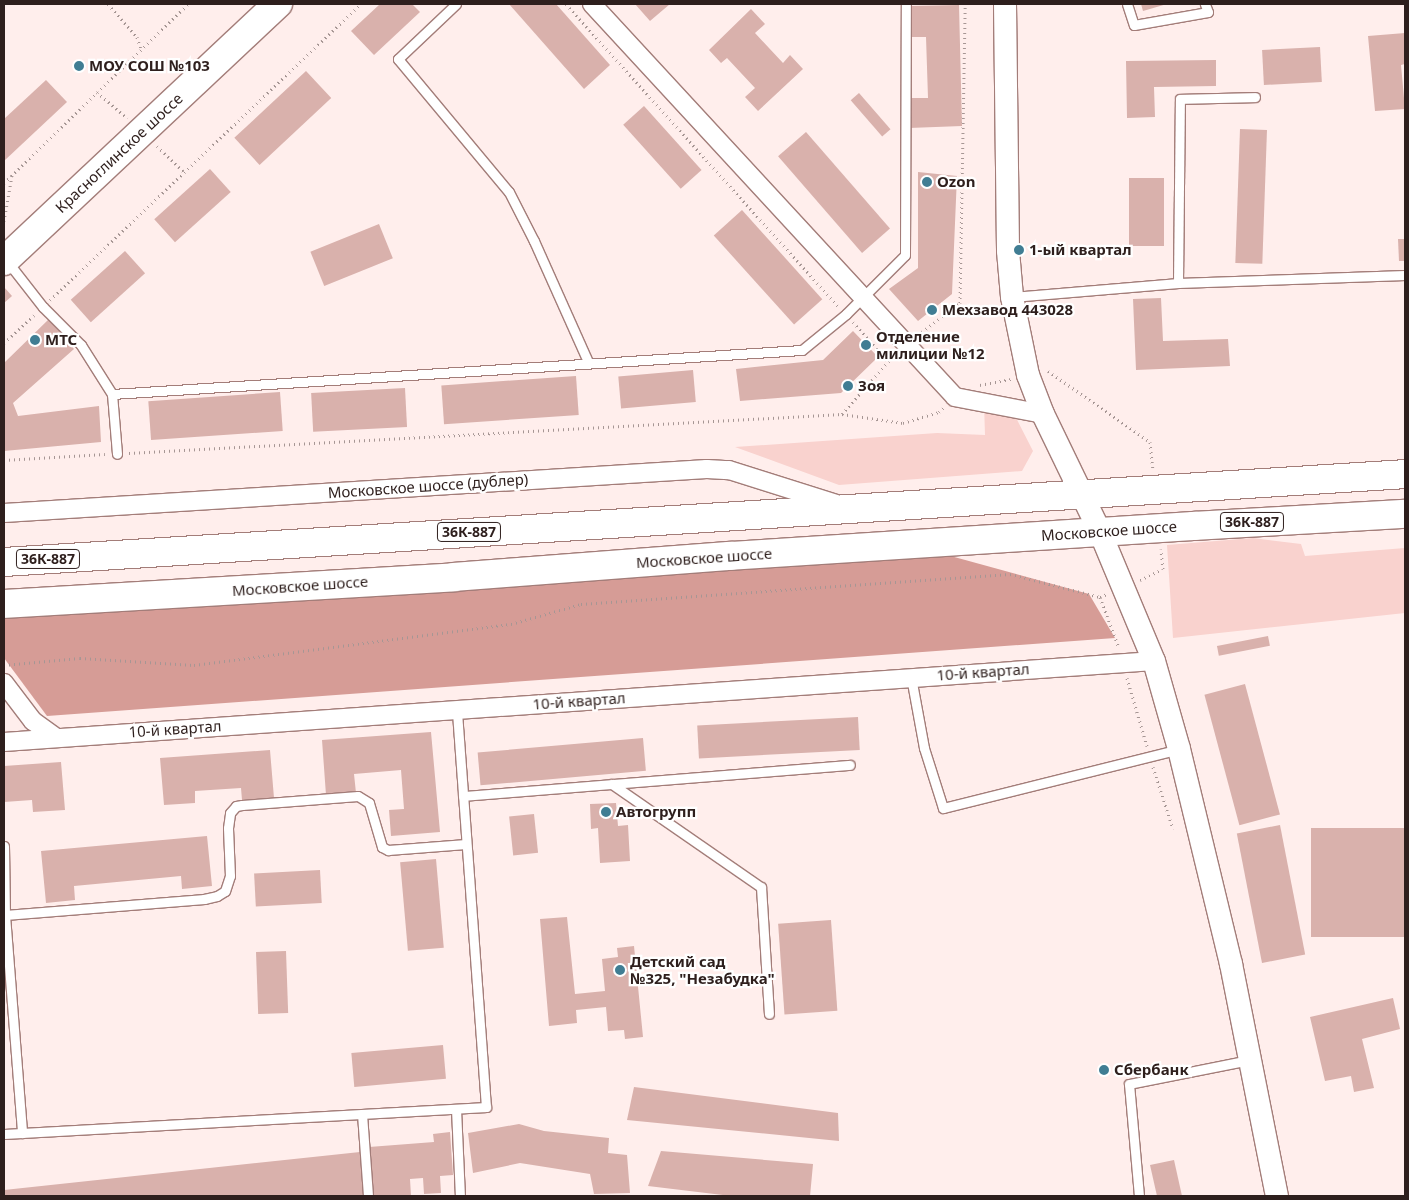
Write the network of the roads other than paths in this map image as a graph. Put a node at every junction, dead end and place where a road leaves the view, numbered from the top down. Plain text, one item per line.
1 (278, 4) edge
2 (456, 4) edge
3 (592, 4) edge
4 (906, 4) edge
5 (1005, 4) edge
6 (1127, 4) edge
7 (1205, 4) edge
8 (1256, 96) dead end
9 (5, 260) edge
10 (1405, 275) edge
11 (1178, 283) junction
12 (1012, 297) junction
13 (862, 298) junction
14 (588, 362) junction
15 (112, 394) junction
16 (1043, 414) junction
17 (117, 454) road end
18 (1405, 474) edge
19 (1083, 494) junction
20 (847, 508) junction
21 (4, 513) edge
22 (1405, 514) edge
23 (1100, 532) junction
24 (4, 562) edge
25 (4, 604) edge
26 (1154, 662) junction
27 (911, 677) junction
28 (4, 683) edge
29 (457, 710) junction
30 (55, 737) junction
31 (4, 742) edge
32 (1179, 749) junction
33 (850, 766) dead end
34 (612, 784) junction
35 (463, 796) junction
36 (466, 844) junction
37 (4, 846) edge
38 (5, 915) edge
39 (769, 1014) dead end
40 (1250, 1060) junction
41 (456, 1109) junction
42 (362, 1114) junction
43 (22, 1133) junction
44 (4, 1134) edge
45 (368, 1196) edge
46 (460, 1196) edge
47 (1139, 1196) edge
48 (1276, 1196) edge

1 - 9 main road, Красноглинское шоссе
2 - 14 lane
3 - 13 street
4 - 13 lane
5 - 12 street
6 - 7 lane
8 - 11 lane
9 - 15 lane
10 - 11 lane
11 - 12 lane
12 - 16 street
13 - 14 lane
13 - 16 street
14 - 15 lane
15 - 17 lane
16 - 19 street
18 - 19 main road, 36К-887
19 - 20 main road, 36К-887
19 - 23 street
20 - 21 street, Московское шоссе (дублер)
20 - 24 main road, 36К-887
22 - 23 main road, Московское шоссе / 36К-887
23 - 25 main road, Московское шоссе / 36К-887
23 - 26 street
26 - 27 street, 10-й квартал
26 - 32 street
27 - 29 street, 10-й квартал
27 - 32 lane
28 - 30 street
29 - 30 street, 10-й квартал
29 - 35 lane
30 - 31 street, 10-й квартал
32 - 40 street
33 - 34 lane
34 - 35 lane
34 - 39 lane
35 - 36 lane
36 - 38 lane
36 - 41 lane
37 - 38 lane
38 - 43 lane
40 - 47 lane
40 - 48 street
41 - 42 lane
41 - 46 lane
42 - 43 lane
42 - 45 lane
43 - 44 lane

